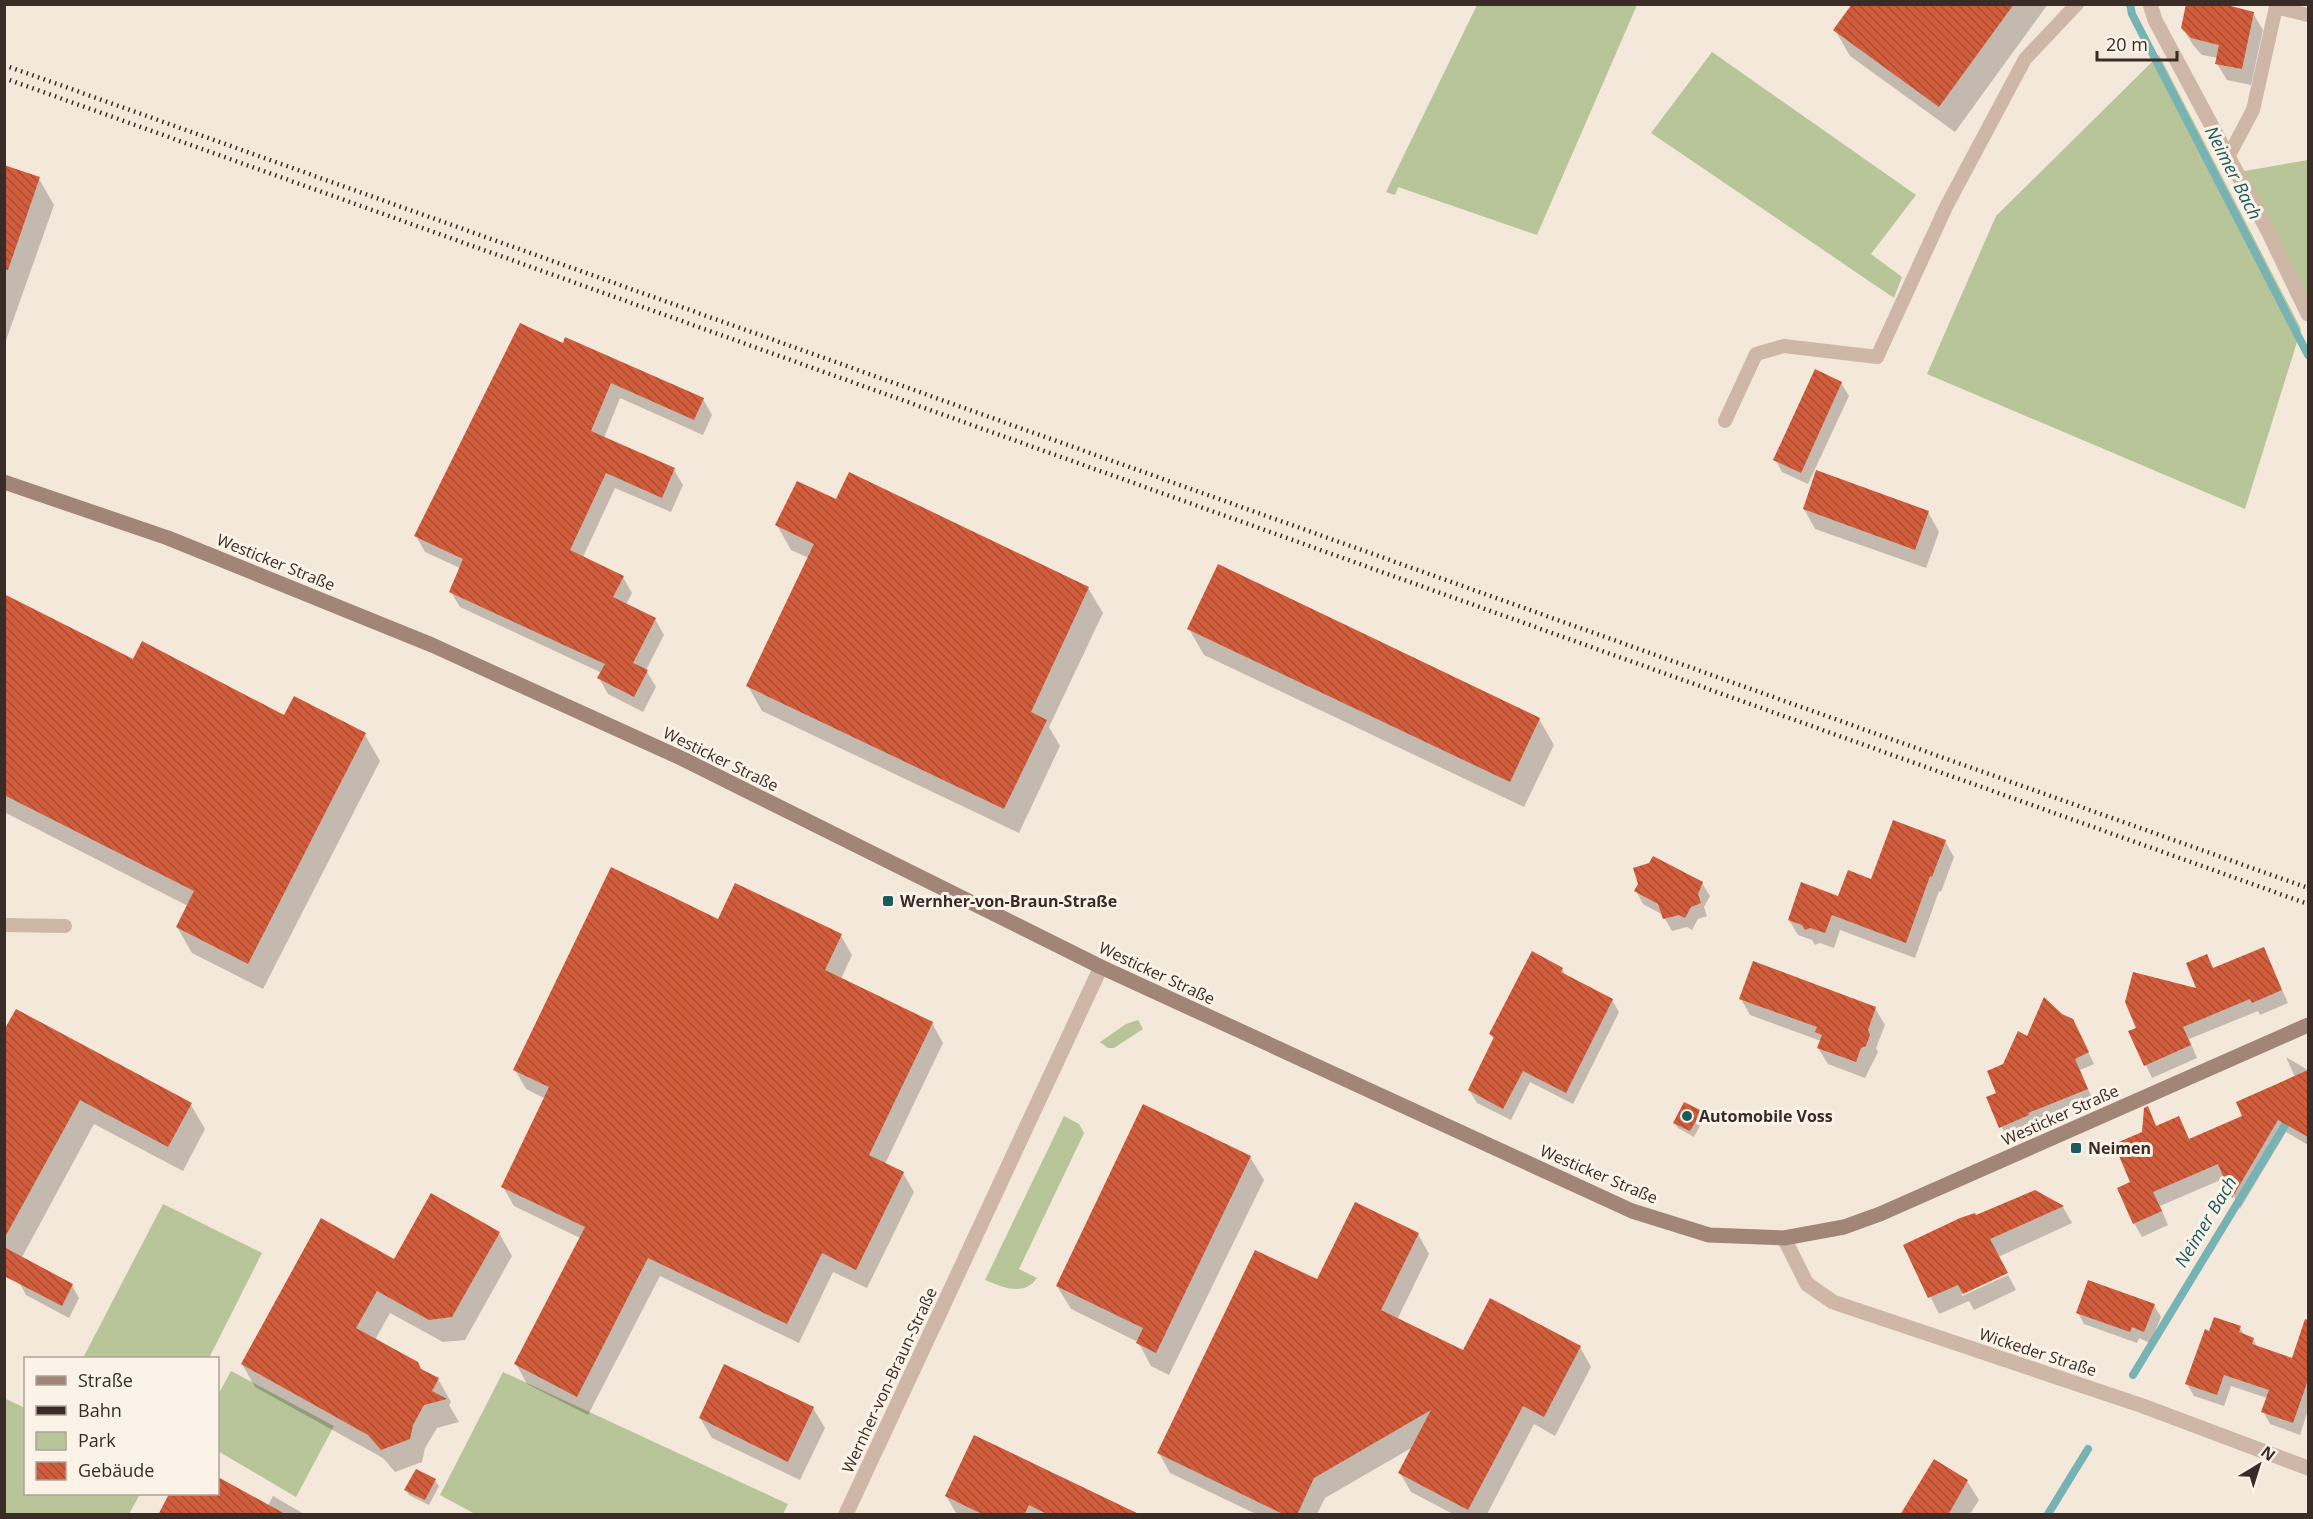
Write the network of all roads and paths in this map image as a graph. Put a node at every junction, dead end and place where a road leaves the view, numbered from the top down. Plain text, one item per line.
1 (2077, 4) edge
2 (2150, 4) edge
3 (2308, 15) edge
4 (2228, 157) junction
5 (2308, 314) edge
6 (1725, 421) dead end
7 (4, 482) edge
8 (4, 926) edge
9 (65, 926) dead end
10 (1101, 967) junction
11 (2308, 1025) edge
12 (1784, 1238) junction
13 (2308, 1468) edge
14 (846, 1515) edge

1 - 6 lane
2 - 4 street
3 - 4 lane
4 - 5 street
7 - 10 main road, Westicker Straße
8 - 9 lane
10 - 12 main road, Westicker Straße
10 - 14 street, Wernher-von-Braun-Straße
11 - 12 main road, Westicker Straße
12 - 13 street, Wickeder Straße

